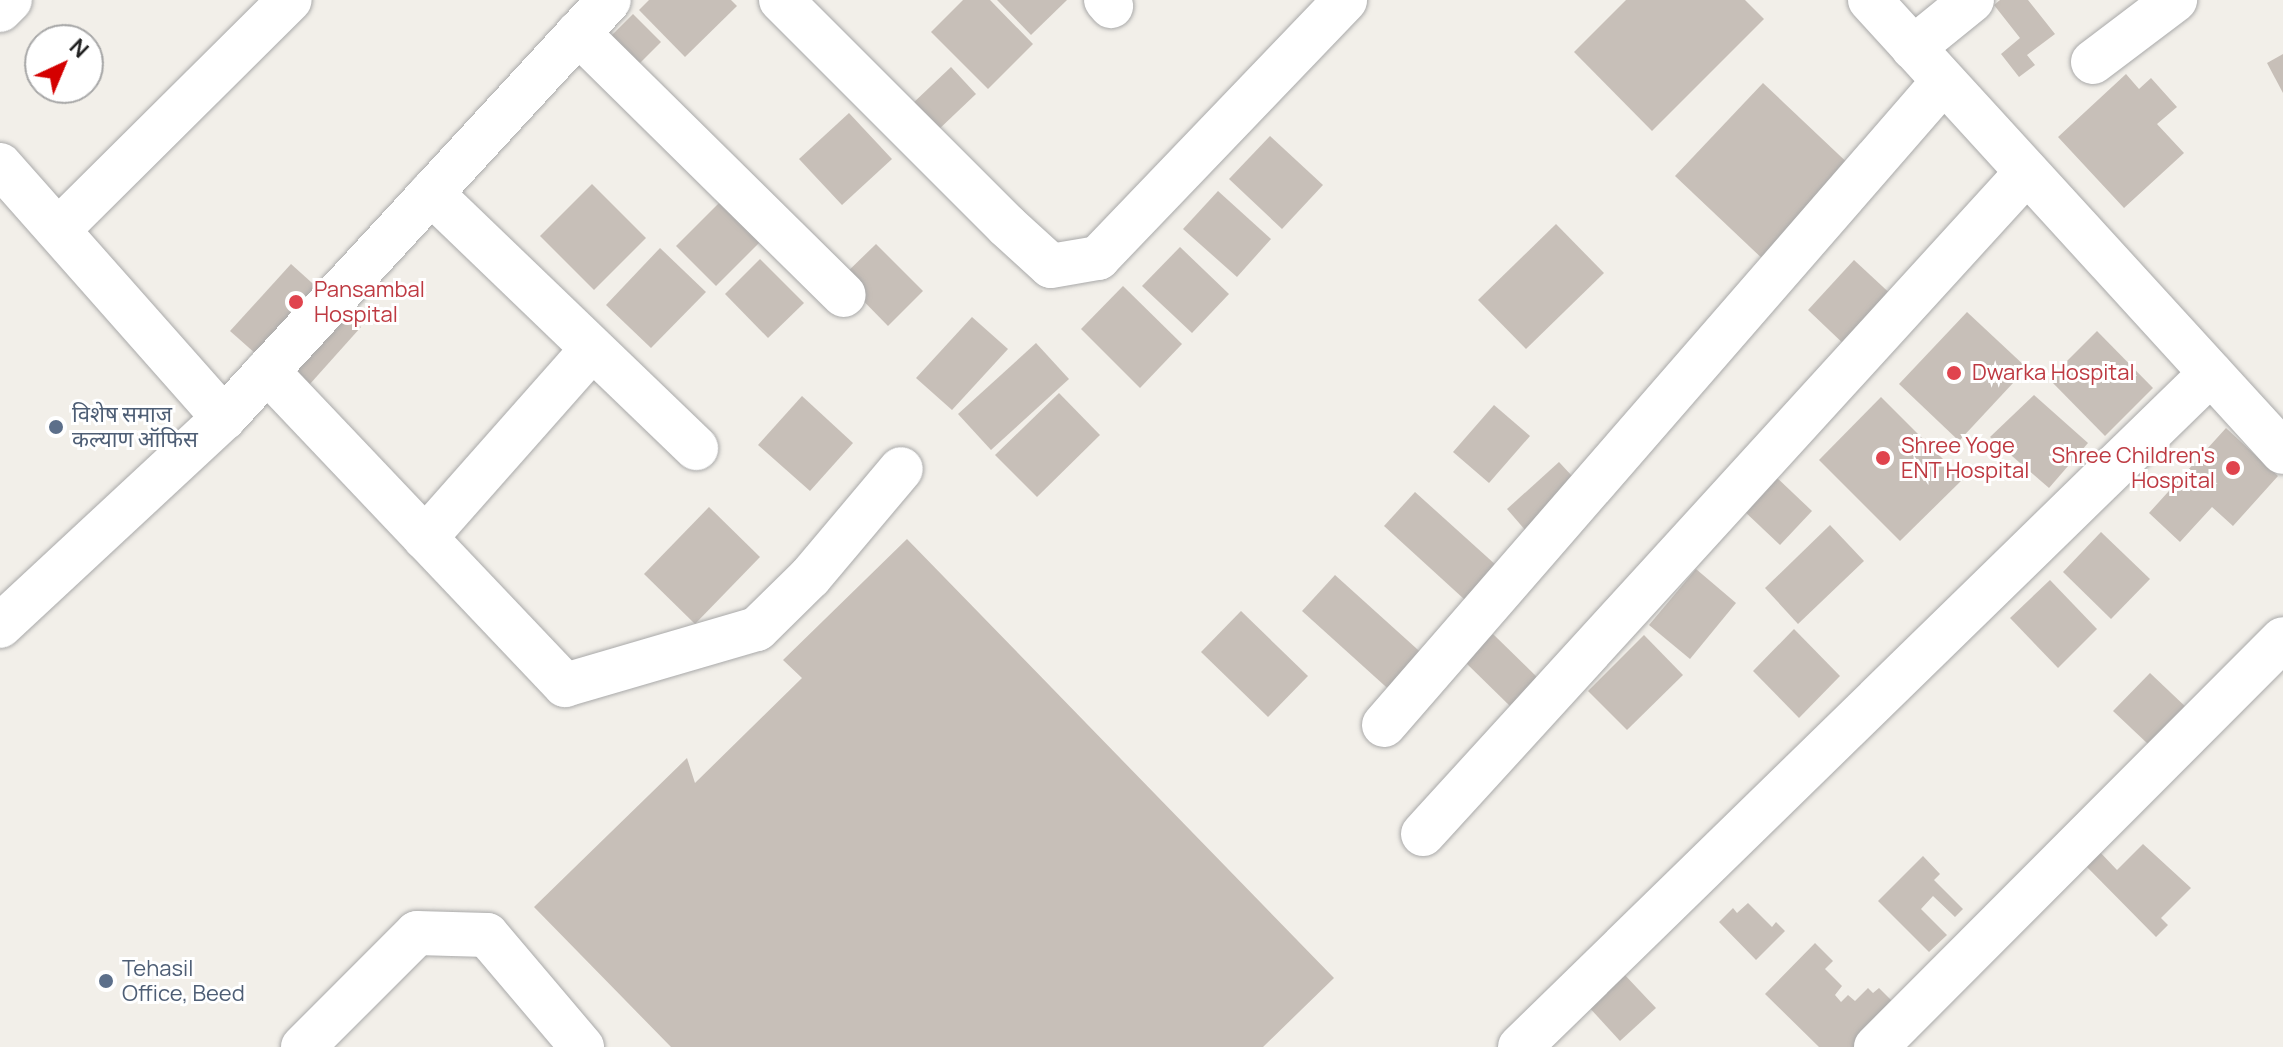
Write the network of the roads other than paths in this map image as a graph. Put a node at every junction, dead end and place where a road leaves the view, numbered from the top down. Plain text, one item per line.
1 (10, 0) edge
2 (290, 0) edge
3 (609, 0) edge
4 (781, 0) edge
5 (1345, 0) edge
6 (1870, 0) edge
7 (1972, 0) edge
8 (2175, 0) edge
9 (0, 10) edge
10 (578, 33) junction
11 (1913, 48) junction
12 (2093, 62) dead end
13 (1943, 82) junction
14 (0, 165) edge
15 (2027, 172) junction
16 (431, 193) junction
17 (59, 229) junction
18 (844, 295) dead end
19 (592, 349) junction
20 (267, 371) junction
21 (2211, 373) junction
22 (224, 418) junction
23 (696, 448) dead end
24 (2283, 452) edge
25 (901, 469) dead end
26 (425, 538) junction
27 (0, 626) edge
28 (2283, 639) edge
29 (1384, 725) dead end
30 (1423, 834) dead end
31 (303, 1047) edge
32 (582, 1047) edge
33 (1520, 1047) edge
34 (1876, 1047) edge

1 - 9 street
2 - 17 street
3 - 10 street
4 - 5 street
6 - 11 street
7 - 11 street
8 - 12 street
10 - 16 street
10 - 18 street
11 - 13 street
13 - 15 street
13 - 29 street
14 - 17 street
15 - 21 street
15 - 30 street
16 - 19 street
16 - 20 street
17 - 22 street
19 - 23 street
19 - 26 street
20 - 22 street
20 - 26 street
21 - 24 street
21 - 33 street
22 - 27 street
25 - 26 street
28 - 34 street
31 - 32 street

